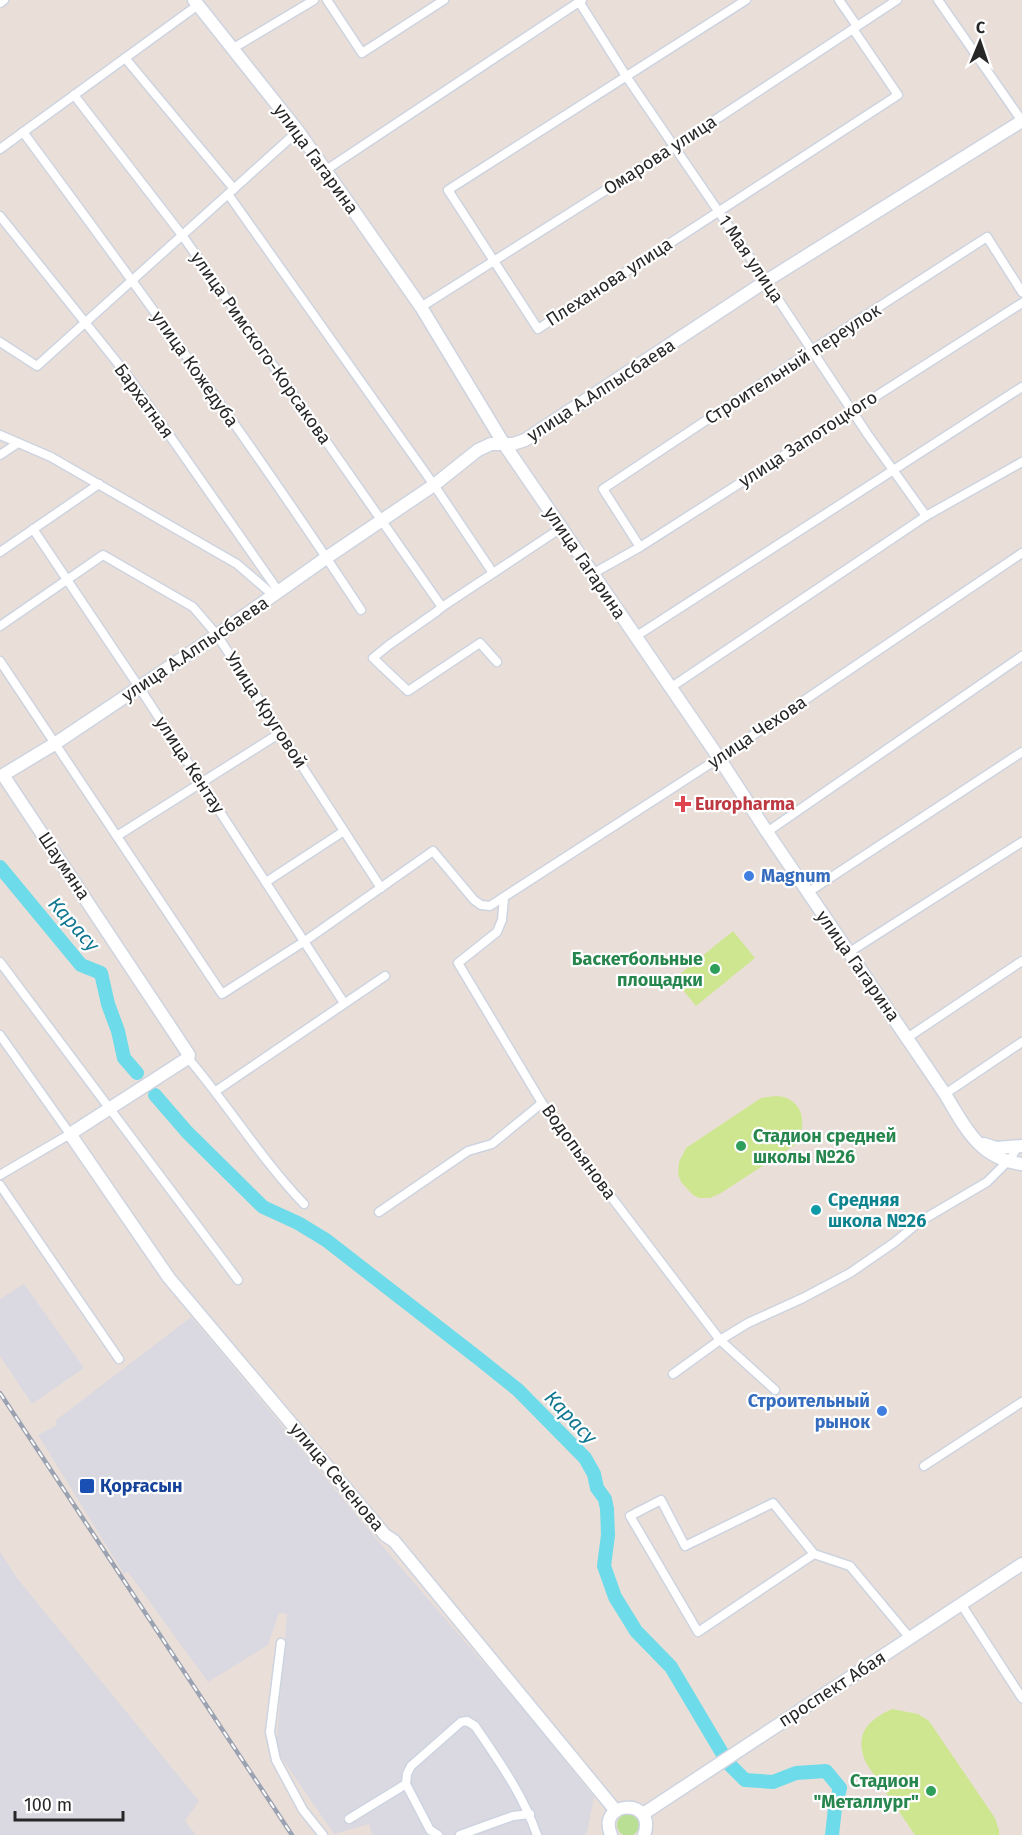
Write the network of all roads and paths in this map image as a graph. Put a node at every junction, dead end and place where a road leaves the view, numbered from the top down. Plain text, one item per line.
1 (4, 0) edge
2 (314, 0) edge
3 (327, 0) edge
4 (444, 0) edge
5 (746, 0) edge
6 (839, 0) edge
7 (897, 0) edge
8 (938, 0) edge
9 (580, 1) edge
10 (0, 3) edge
11 (196, 3) edge
12 (855, 28) junction
13 (232, 49) junction
14 (125, 58) junction
15 (626, 76) junction
16 (74, 95) junction
17 (1022, 121) edge
18 (298, 131) junction
19 (23, 132) junction
20 (674, 147) junction
21 (0, 149) edge
22 (326, 170) junction
23 (231, 191) junction
24 (718, 212) junction
25 (0, 216) edge
26 (182, 235) junction
27 (494, 260) junction
28 (133, 281) junction
29 (766, 281) junction
30 (1022, 292) edge
31 (1022, 303) edge
32 (421, 307) junction
33 (86, 322) junction
34 (0, 342) edge
35 (812, 350) junction
36 (1022, 387) edge
37 (852, 410) junction
38 (0, 435) edge
39 (18, 443) junction
40 (504, 444) junction
41 (0, 455) edge
42 (1022, 462) edge
43 (894, 470) junction
44 (99, 484) junction
45 (434, 485) junction
46 (926, 516) junction
47 (381, 520) junction
48 (561, 528) junction
49 (33, 530) junction
50 (640, 547) junction
51 (0, 552) edge
52 (1022, 553) edge
53 (326, 558) junction
54 (493, 573) junction
55 (592, 574) junction
56 (67, 579) junction
57 (276, 594) junction
58 (442, 607) junction
59 (361, 610) dead end
60 (0, 626) edge
61 (217, 635) junction
62 (635, 637) junction
63 (1022, 656) edge
64 (0, 661) edge
65 (497, 662) dead end
66 (139, 687) junction
67 (670, 688) junction
68 (280, 733) junction
69 (56, 743) junction
70 (1022, 752) edge
71 (719, 758) junction
72 (2, 772) edge
73 (200, 782) junction
74 (344, 831) junction
75 (767, 832) junction
76 (117, 836) junction
77 (1022, 842) edge
78 (266, 882) junction
79 (381, 888) junction
80 (807, 893) junction
81 (504, 898) junction
82 (305, 941) junction
83 (848, 953) junction
84 (1022, 961) edge
85 (0, 962) edge
86 (385, 976) dead end
87 (344, 1003) junction
88 (0, 1035) edge
89 (907, 1038) junction
90 (1022, 1042) edge
91 (188, 1055) junction
92 (216, 1091) junction
93 (945, 1094) junction
94 (542, 1103) junction
95 (109, 1110) junction
96 (968, 1133) junction
97 (70, 1134) junction
98 (1020, 1146) edge
99 (1006, 1162) junction
100 (1022, 1164) edge
101 (0, 1175) edge
102 (0, 1185) edge
103 (303, 1204) dead end
104 (379, 1212) dead end
105 (238, 1280) dead end
106 (720, 1340) junction
107 (119, 1359) dead end
108 (673, 1374) dead end
109 (775, 1390) dead end
110 (1022, 1402) edge
111 (924, 1466) dead end
112 (814, 1554) junction
113 (1022, 1564) edge
114 (961, 1604) junction
115 (910, 1638) junction
116 (281, 1643) dead end
117 (1022, 1698) edge
118 (406, 1784) junction
119 (616, 1811) junction
120 (643, 1814) junction
121 (530, 1815) junction
122 (349, 1819) dead end
123 (322, 1835) edge
124 (438, 1835) edge
125 (460, 1835) edge
126 (537, 1835) edge
127 (610, 1835) edge
128 (644, 1835) edge

1 - 10 street
2 - 13 street
3 - 4 street
5 - 15 street, Плеханова улица
6 - 12 street, Плеханова улица
7 - 12 street, Омарова улица
8 - 17 street
9 - 15 street, 1 Мая улица
9 - 22 street
11 - 13 street, улица Гагарина
11 - 14 street
12 - 20 street, Омарова улица
12 - 24 street, Плеханова улица
13 - 18 street, улица Гагарина
14 - 16 street
14 - 23 street
15 - 20 street, 1 Мая улица
15 - 27 street, Плеханова улица
16 - 19 street
16 - 26 street, улица Римского-Корсакова
17 - 29 street, улица А.Алпысбаева
18 - 22 street, улица Гагарина
18 - 23 street
19 - 21 street
19 - 28 street, улица Кожедуба
20 - 24 street, 1 Мая улица
20 - 27 street, Омарова улица
22 - 32 street, улица Гагарина
23 - 26 street
23 - 45 street
24 - 27 street, Плеханова улица
24 - 29 street, 1 Мая улица
25 - 33 street, Бархатная
26 - 28 street
26 - 47 street, улица Римского-Корсакова
27 - 32 street, Омарова улица
28 - 33 street
28 - 53 street, улица Кожедуба
29 - 35 street, 1 Мая улица
29 - 40 street, улица А.Алпысбаева
30 - 35 street, Строительный переулок
31 - 37 street, улица Запотоцкого
32 - 40 street, улица Гагарина
33 - 34 street
33 - 57 street, Бархатная
35 - 37 street, 1 Мая улица
35 - 50 street, Строительный переулок
36 - 43 street
37 - 43 street, 1 Мая улица
37 - 50 street, улица Запотоцкого
38 - 39 street
39 - 41 street
39 - 44 street
40 - 45 street, улица А.Алпысбаева
40 - 48 street, улица Гагарина
42 - 46 street
43 - 46 street, 1 Мая улица
43 - 62 street
44 - 49 street
44 - 57 street
45 - 47 street, улица А.Алпысбаева
45 - 54 street
46 - 67 street
47 - 53 street, улица А.Алпысбаева
47 - 58 street, улица Римского-Корсакова
48 - 54 street
48 - 55 street, улица Гагарина
49 - 51 street
49 - 56 street, улица Кентау
50 - 55 street, улица Запотоцкого
52 - 71 street, улица Чехова
53 - 57 street, улица А.Алпысбаева
53 - 59 street, улица Кожедуба
54 - 58 street
55 - 62 street, улица Гагарина
56 - 60 street, Улица Круговой
56 - 61 street, Улица Круговой
56 - 66 street, улица Кентау
57 - 61 street, улица А.Алпысбаева
58 - 65 street
61 - 66 street, улица А.Алпысбаева
61 - 68 street, Улица Круговой
62 - 67 street, улица Гагарина
63 - 75 street
64 - 69 street
66 - 69 street, улица А.Алпысбаева
66 - 73 street, улица Кентау
67 - 71 street, улица Гагарина
68 - 73 street
68 - 74 street, Улица Круговой
69 - 72 street, улица А.Алпысбаева
69 - 76 street
70 - 80 street
71 - 75 street, улица Гагарина
71 - 81 street, улица Чехова
72 - 91 street, Шаумяна
73 - 76 street
73 - 78 street, улица Кентау
74 - 78 street
74 - 79 street, Улица Круговой
75 - 80 street, улица Гагарина
76 - 82 street
77 - 83 street
78 - 82 street, улица Кентау
79 - 81 street, улица Чехова
79 - 82 street
80 - 83 street, улица Гагарина
81 - 94 street, Водопьянова
82 - 87 street, улица Кентау
83 - 89 street, улица Гагарина
84 - 89 street
85 - 95 street
86 - 87 street
87 - 92 street
88 - 97 street, улица Сеченова
89 - 93 street, улица Гагарина
90 - 93 street
91 - 92 street, Шаумяна
91 - 95 street
92 - 103 street, Шаумяна
93 - 96 street, улица Гагарина
94 - 104 street
94 - 106 street, Водопьянова
95 - 97 street
95 - 105 street
96 - 98 street
96 - 99 street, улица Гагарина
97 - 101 street
97 - 119 street, улица Сеченова
98 - 99 street
99 - 100 street, улица Гагарина
99 - 106 street
102 - 107 street
106 - 108 street
106 - 109 street, Водопьянова
110 - 111 street
112 - 112 street
112 - 115 street
113 - 114 street, проспект Абая
114 - 115 street, проспект Абая
114 - 117 street
115 - 120 street, проспект Абая
116 - 123 street
118 - 121 street
118 - 122 street
118 - 124 street
119 - 120 street
119 - 127 street
120 - 128 street
121 - 125 street
121 - 126 street

